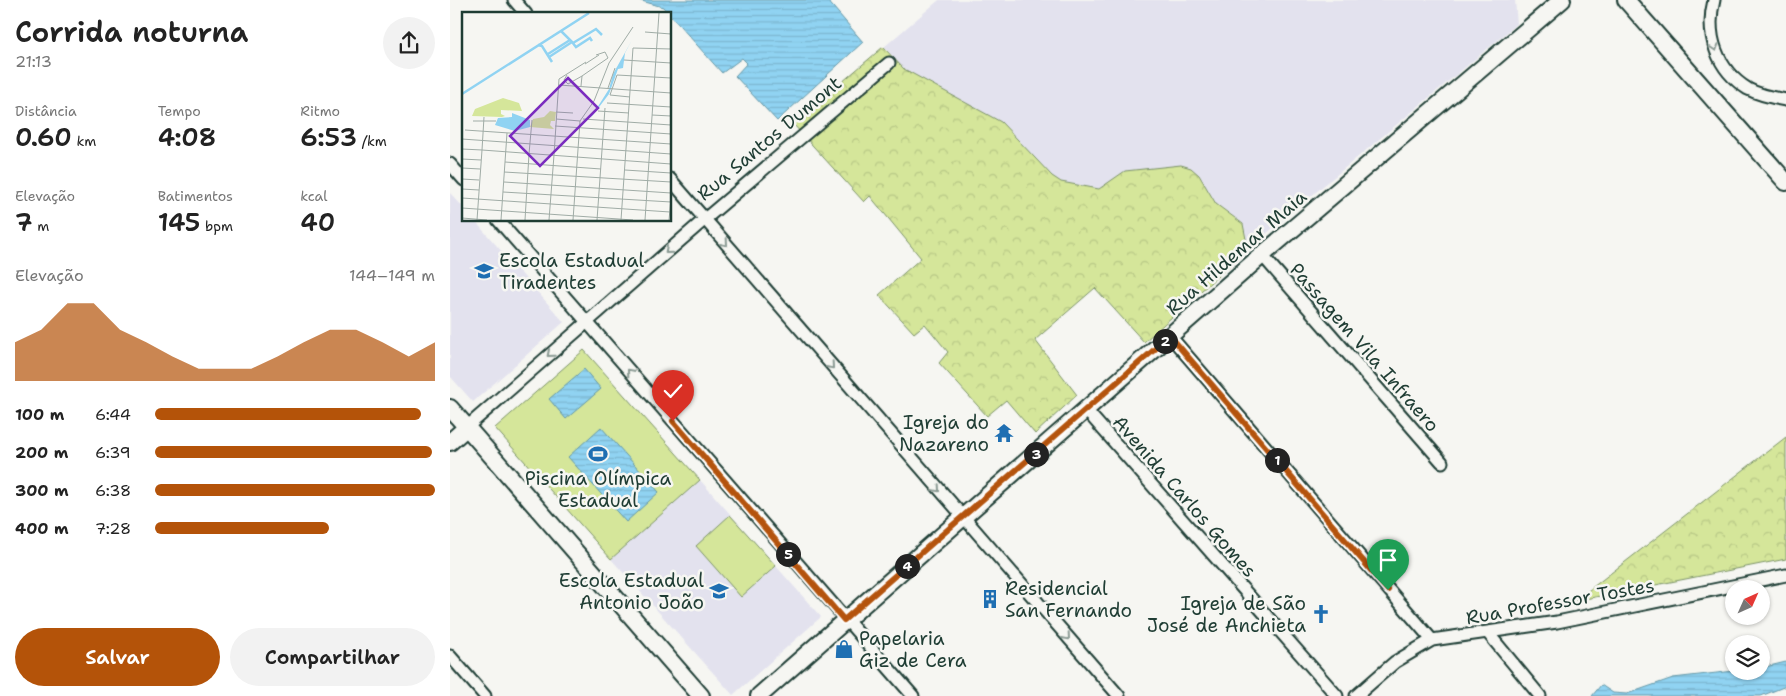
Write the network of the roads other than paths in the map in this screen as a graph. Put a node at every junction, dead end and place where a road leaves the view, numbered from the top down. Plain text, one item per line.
1 (514, 0) edge
2 (1562, 0) edge
3 (1626, 0) edge
4 (1714, 0) edge
5 (524, 12) edge
6 (889, 63) dead end
7 (1786, 100) edge
8 (450, 164) edge
9 (462, 178) edge
10 (671, 180) edge
11 (1786, 182) edge
12 (704, 219) junction
13 (499, 221) edge
14 (1262, 255) junction
15 (587, 322) junction
16 (1170, 336) junction
17 (450, 408) edge
18 (1086, 410) junction
19 (467, 428) junction
20 (450, 442) edge
21 (1442, 462) dead end
22 (962, 518) junction
23 (1786, 575) edge
24 (844, 620) junction
25 (1488, 633) junction
26 (1432, 640) junction
27 (450, 656) edge
28 (485, 696) edge
29 (701, 696) edge
30 (759, 696) edge
31 (912, 696) edge
32 (1119, 696) edge
33 (1337, 696) edge
34 (1356, 696) edge
35 (1540, 696) edge

1 - 5 street
2 - 14 street, Rua Hildemar Maia
3 - 11 street
4 -> 7 street
6 - 12 street, Rua Santos Dumont
8 - 9 street
10 - 12 street
12 -> 15 street, Rua Santos Dumont
12 -> 22 street
13 - 15 street
14 - 16 street, Rua Hildemar Maia
14 - 21 street, Passagem Vila Infraero
15 -> 19 street, Rua Santos Dumont
24 -> 15 street
16 - 18 street, Rua Hildemar Maia
16 - 26 street
17 - 19 street
18 - 22 street, Rua Hildemar Maia
18 - 33 street, Avenida Carlos Gomes
19 - 20 street, Rua Santos Dumont
19 - 29 street
22 - 24 street, Rua Hildemar Maia
22 -> 32 street
23 - 25 street, Rua Professor Tostes
24 - 30 street, Rua Hildemar Maia
24 - 31 street
25 - 26 street, Rua Professor Tostes
25 - 35 street
26 - 34 street, Rua Professor Tostes
27 - 28 street

